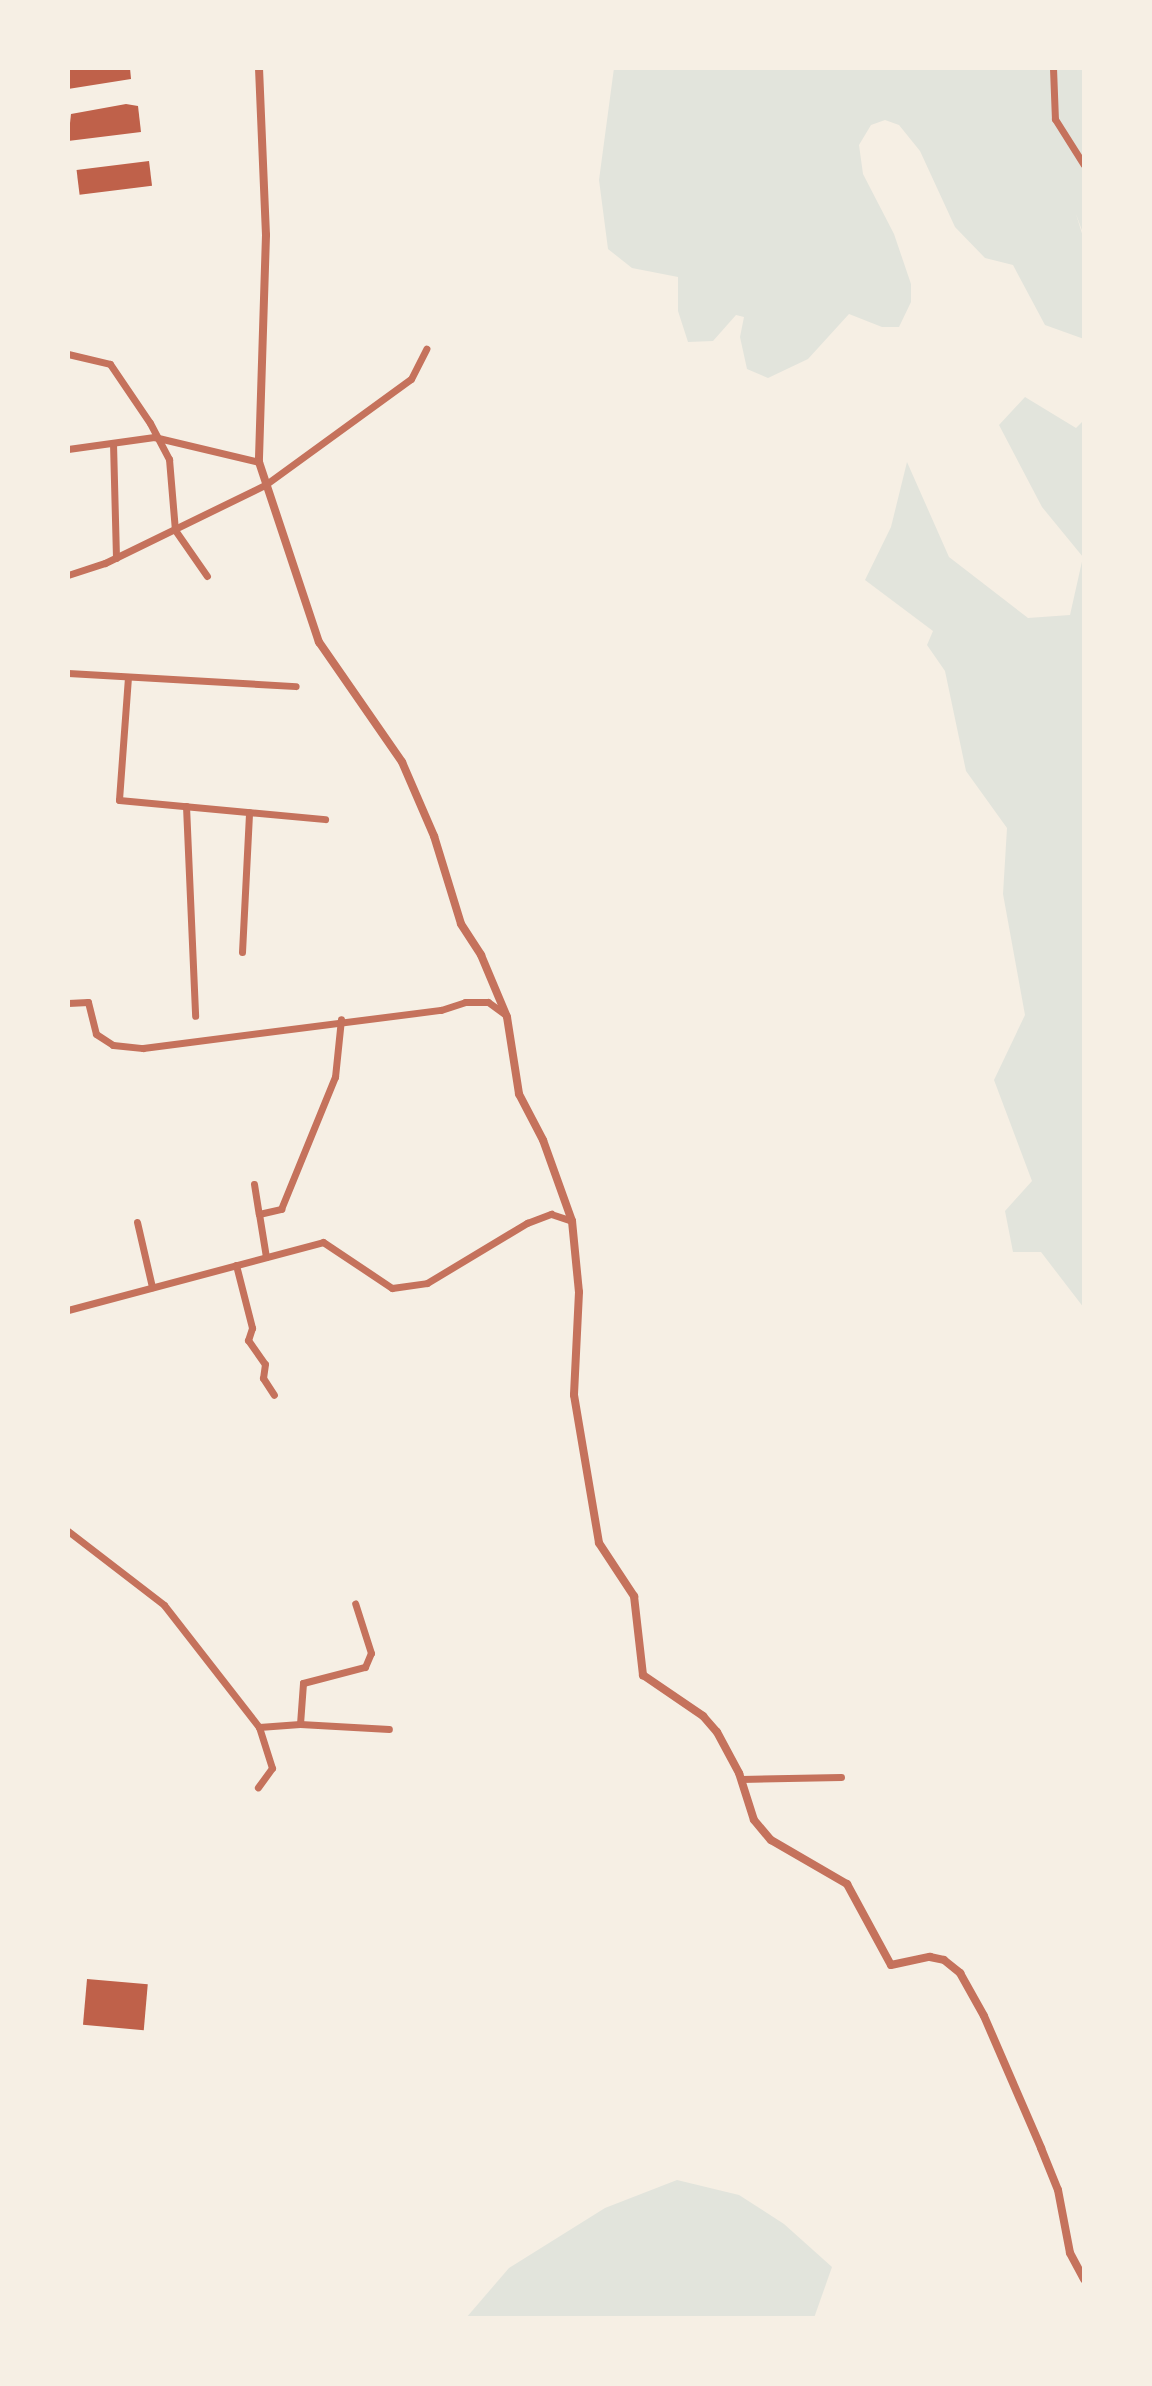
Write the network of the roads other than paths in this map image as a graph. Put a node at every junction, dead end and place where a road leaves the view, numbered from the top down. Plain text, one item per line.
1 (259, 68) edge
2 (1053, 68) edge
3 (1084, 165) edge
4 (426, 349) dead end
5 (68, 354) edge
6 (159, 438) junction
7 (113, 443) junction
8 (68, 449) edge
9 (259, 462) junction
10 (265, 485) junction
11 (175, 530) junction
12 (116, 558) junction
13 (68, 575) edge
14 (207, 576) dead end
15 (68, 673) edge
16 (128, 677) junction
17 (296, 686) dead end
18 (186, 806) junction
19 (249, 812) junction
20 (325, 819) dead end
21 (242, 952) dead end
22 (68, 1003) edge
23 (195, 1016) dead end
24 (507, 1017) junction
25 (341, 1019) junction
26 (254, 1184) dead end
27 (259, 1214) junction
28 (572, 1221) junction
29 (137, 1222) dead end
30 (266, 1257) junction
31 (236, 1265) junction
32 (152, 1287) junction
33 (68, 1310) edge
34 (274, 1395) dead end
35 (68, 1531) edge
36 (355, 1603) dead end
37 (300, 1724) junction
38 (259, 1727) junction
39 (389, 1729) dead end
40 (841, 1777) dead end
41 (741, 1779) junction
42 (258, 1787) dead end
43 (1084, 2279) edge

1 - 9 street
2 - 3 street
4 - 10 street
5 - 6 street
6 - 7 street
6 - 9 street
6 - 11 street
7 - 8 street
7 - 12 street
9 - 10 street
10 - 11 street
10 - 24 street
11 - 12 street
11 - 14 street
12 - 13 street
15 - 16 street
16 - 17 street
16 - 18 street
18 - 19 street
18 - 23 street
19 - 20 street
19 - 21 street
22 - 25 street
24 - 25 street
24 - 28 street
25 - 27 street
26 - 27 street
27 - 30 street
28 - 30 street
28 - 41 street
29 - 32 street
30 - 31 street
31 - 32 street
31 - 34 street
32 - 33 street
35 - 38 street
36 - 37 street
37 - 38 street
37 - 39 street
38 - 42 street
40 - 41 street
41 - 43 street

